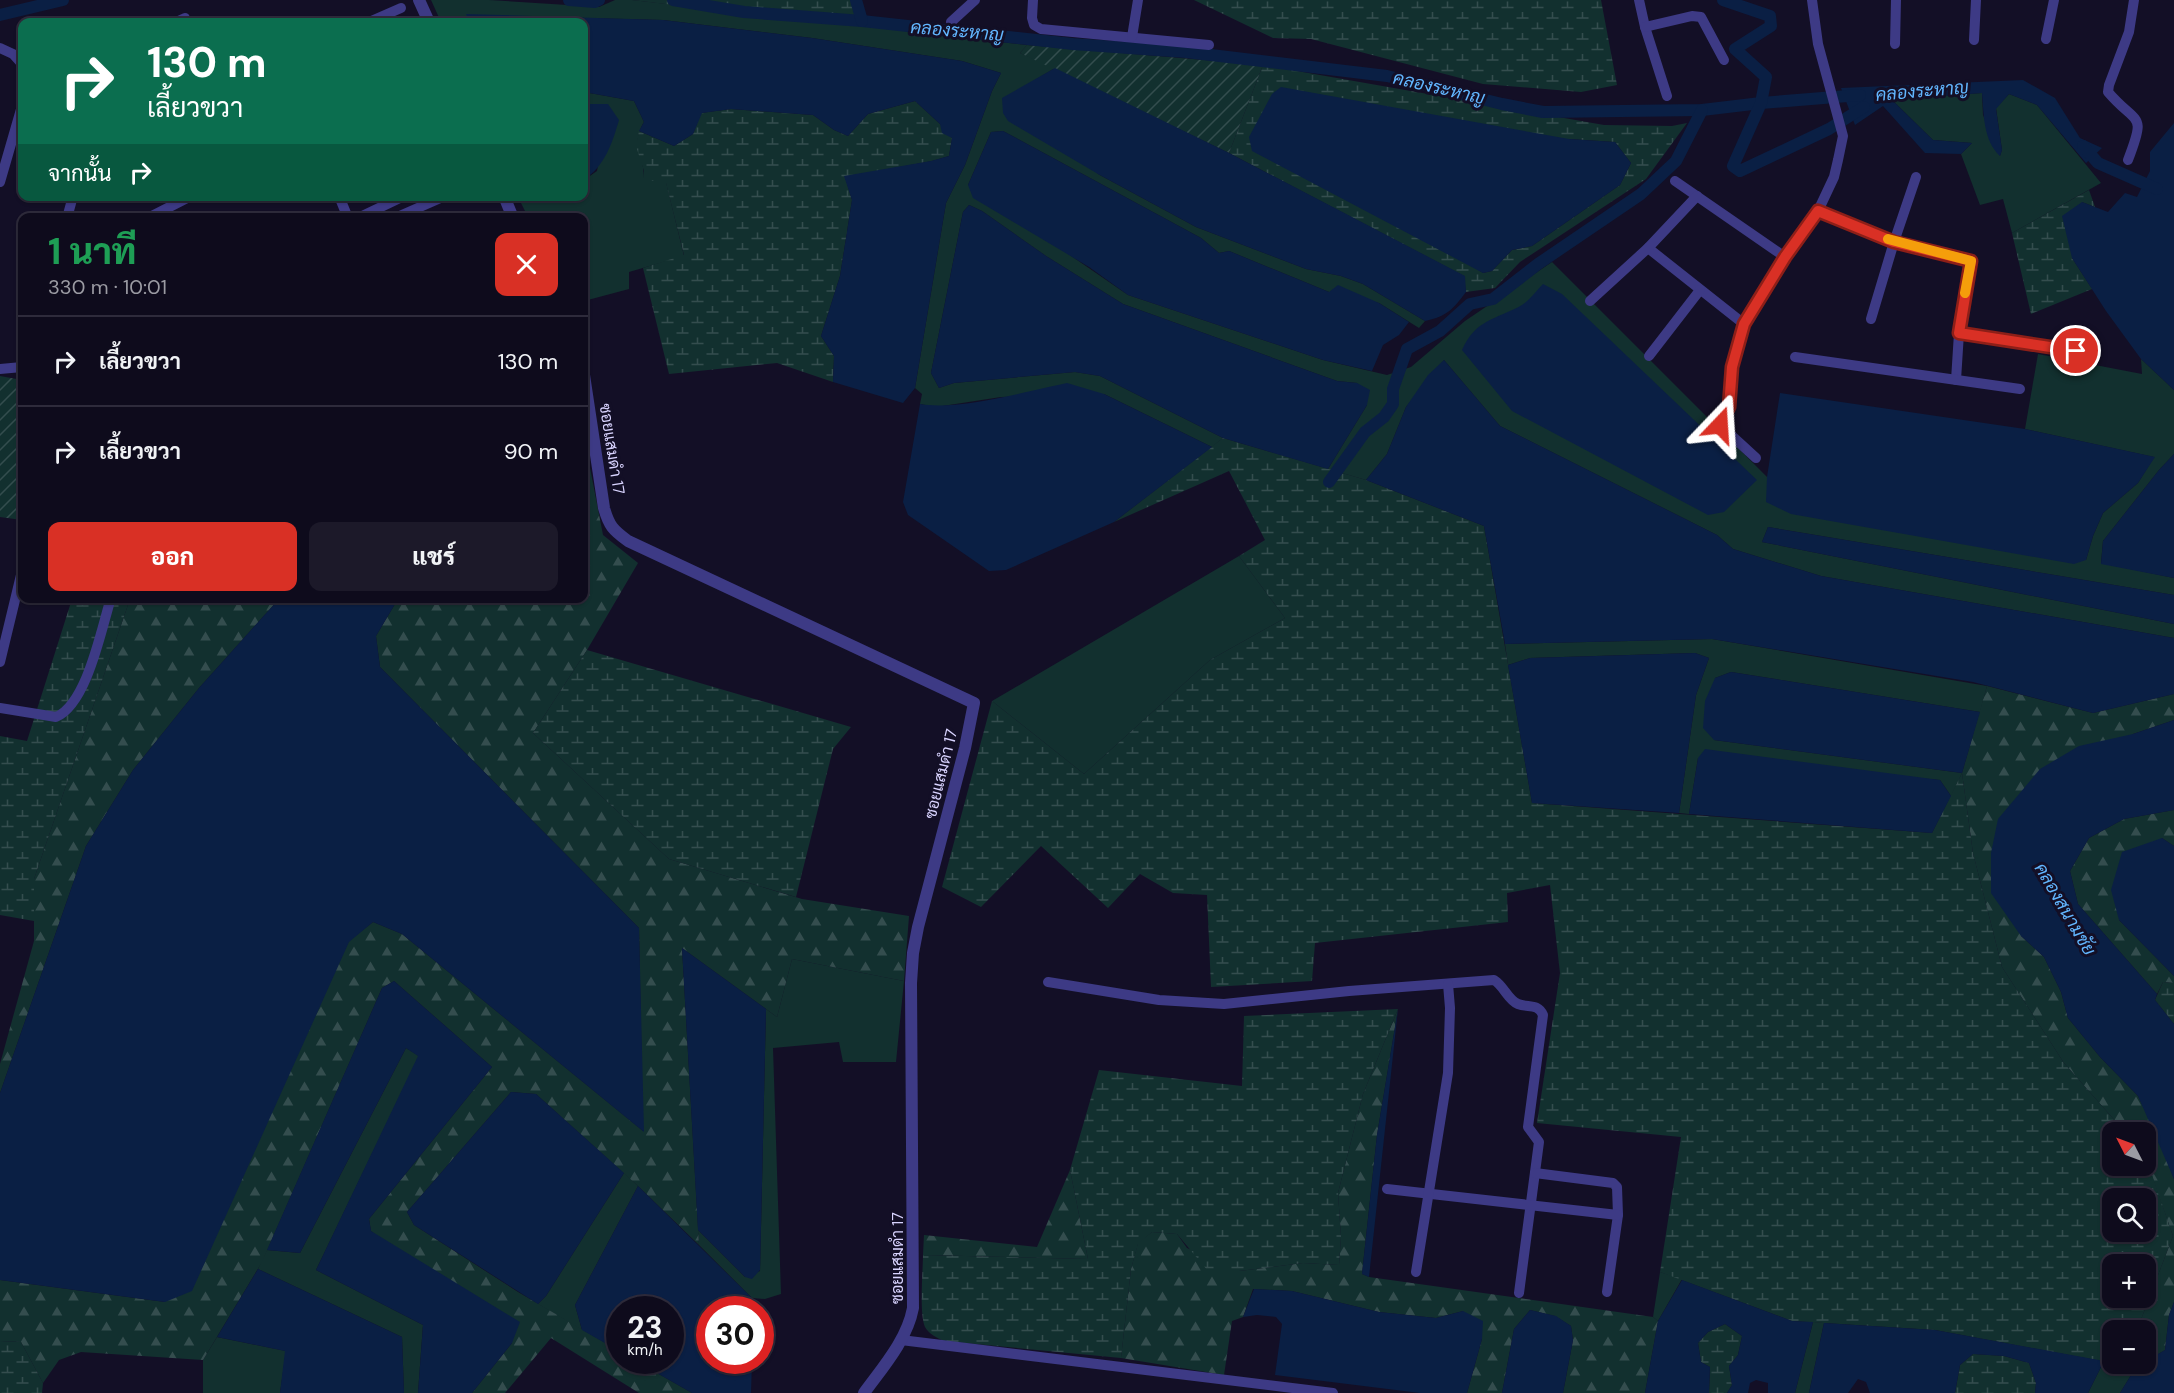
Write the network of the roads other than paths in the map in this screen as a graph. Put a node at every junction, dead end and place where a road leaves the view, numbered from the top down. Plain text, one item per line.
1 (419, 0) edge
2 (975, 0) edge
3 (1033, 0) edge
4 (1138, 0) edge
5 (1639, 0) edge
6 (1812, 0) edge
7 (1896, 0) edge
8 (1976, 0) edge
9 (2055, 0) edge
10 (2134, 0) edge
11 (401, 8) dead end
12 (378, 18) edge
13 (427, 18) edge
14 (951, 22) dead end
15 (1645, 27) junction
16 (1132, 37) junction
17 (2046, 39) dead end
18 (1974, 40) dead end
19 (1895, 44) dead end
20 (1209, 45) dead end
21 (0, 48) edge
22 (18, 60) edge
23 (1724, 60) dead end
24 (1667, 96) dead end
25 (18, 120) edge
26 (2128, 160) dead end
27 (1916, 177) dead end
28 (1675, 181) dead end
29 (0, 182) edge
30 (1697, 196) junction
31 (181, 201) edge
32 (394, 201) edge
33 (403, 201) edge
34 (434, 201) edge
35 (1818, 211) junction
36 (158, 213) edge
37 (368, 213) edge
38 (407, 213) joint
39 (1894, 242) junction
40 (1648, 248) junction
41 (1785, 257) junction
42 (1700, 290) junction
43 (1590, 301) dead end
44 (1871, 319) dead end
45 (1744, 324) junction
46 (1959, 333) junction
47 (2076, 351) dead end
48 (1649, 356) dead end
49 (1795, 357) dead end
50 (18, 365) edge
51 (0, 369) edge
52 (1956, 380) junction
53 (2020, 389) dead end
54 (588, 402) edge
55 (1756, 458) dead end
56 (18, 588) edge
57 (109, 603) edge
58 (0, 662) edge
59 (0, 708) edge
60 (1048, 982) dead end
61 (1448, 984) junction
62 (1535, 1173) junction
63 (1387, 1189) dead end
64 (1430, 1193) junction
65 (1531, 1205) junction
66 (1617, 1215) junction
67 (1416, 1272) dead end
68 (1607, 1292) dead end
69 (1519, 1293) dead end
70 (901, 1340) junction
71 (864, 1393) edge
72 (1333, 1393) edge

1 - 13 street
2 - 14 street
3 - 16 street
4 - 16 street
5 - 15 street
6 - 35 street
7 - 19 street
8 - 18 street
9 - 17 street
10 - 26 street
11 - 12 street
15 - 23 street
15 - 24 street
16 - 20 street
21 - 22 street
25 - 29 street
27 - 39 street
28 - 30 street
30 - 40 street
30 - 41 street
31 - 36 street
32 - 37 street
33 - 38 street
34 - 38 street
35 - 39 street
35 - 41 street
39 - 44 street
39 - 46 street
40 - 42 street
40 - 43 street
41 - 45 street
42 - 45 street
42 - 48 street
45 - 55 street
46 - 47 street
46 - 52 street
49 - 52 street
50 - 51 street
52 - 53 street
54 - 70 street, ซอยแสมดำ 17
56 - 58 street
57 - 59 street
60 - 61 street
61 - 62 street
61 - 64 street
62 - 65 street
62 - 66 street
63 - 64 street
64 - 65 street
64 - 67 street
65 - 66 street
65 - 69 street
66 - 68 street
70 - 71 street, ซอยแสมดำ 17
70 - 72 street

